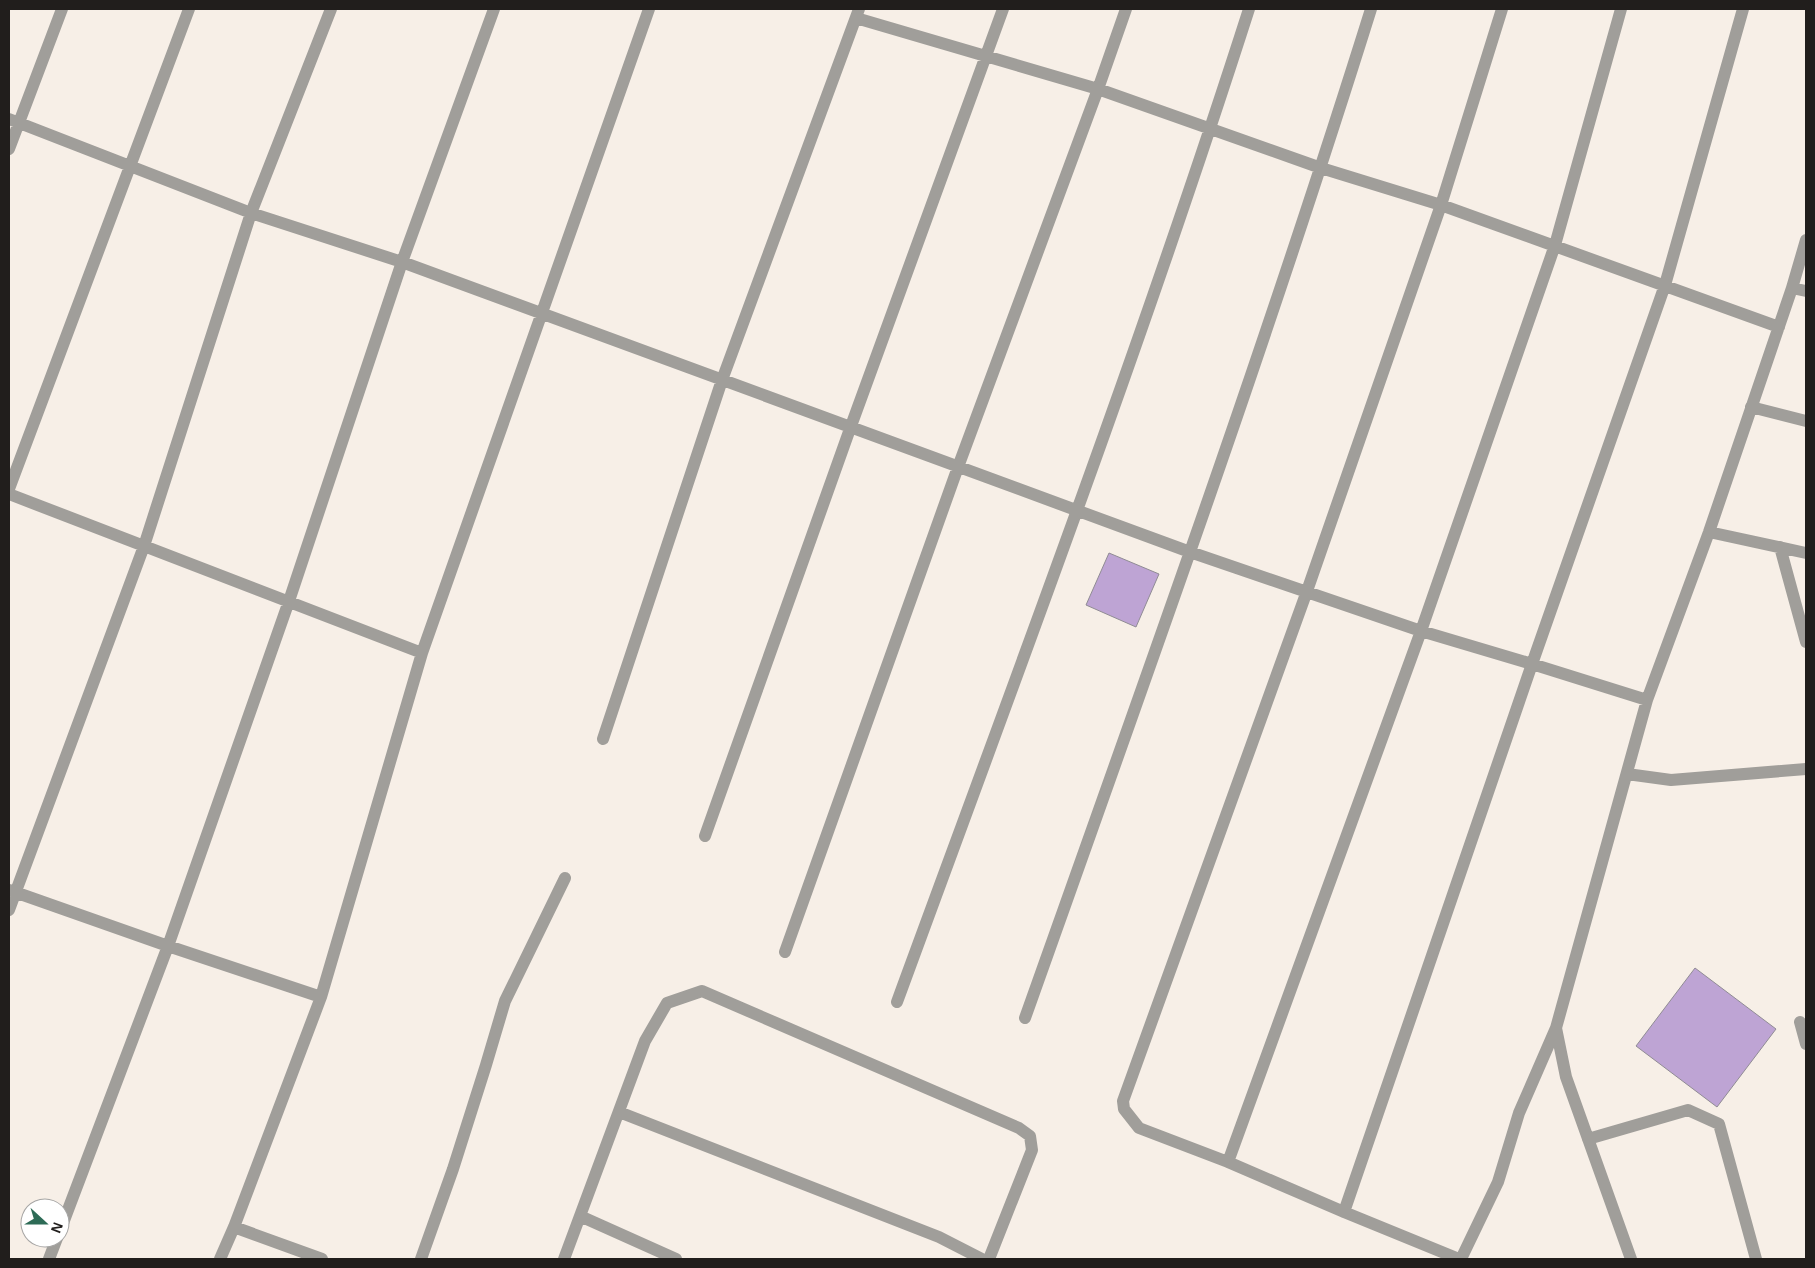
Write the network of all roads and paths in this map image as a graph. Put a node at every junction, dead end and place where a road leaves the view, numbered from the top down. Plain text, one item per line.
1 (62, 9) edge
2 (189, 9) edge
3 (331, 9) edge
4 (494, 9) edge
5 (648, 9) edge
6 (1002, 9) edge
7 (1126, 9) edge
8 (1249, 9) edge
9 (1371, 9) edge
10 (1502, 9) edge
11 (1621, 9) edge
12 (1743, 9) edge
13 (858, 13) edge
14 (986, 56) junction
15 (1098, 89) junction
16 (14, 121) edge
17 (1210, 130) junction
18 (9, 149) edge
19 (130, 167) junction
20 (1321, 168) junction
21 (1441, 205) junction
22 (251, 213) junction
23 (1806, 240) edge
24 (1555, 245) junction
25 (402, 262) junction
26 (1665, 285) junction
27 (1792, 288) junction
28 (1806, 292) edge
29 (542, 314) junction
30 (1778, 327) junction
31 (722, 380) junction
32 (1751, 407) junction
33 (1806, 421) edge
34 (851, 426) junction
35 (958, 467) junction
36 (9, 489) edge
37 (9, 494) edge
38 (1078, 510) junction
39 (1709, 532) junction
40 (144, 546) junction
41 (1780, 547) junction
42 (1190, 552) junction
43 (1806, 553) edge
44 (1307, 591) junction
45 (289, 601) junction
46 (1421, 631) junction
47 (1806, 642) edge
48 (422, 653) junction
49 (1532, 664) junction
50 (1647, 700) junction
51 (604, 739) dead end
52 (1806, 769) edge
53 (1627, 774) junction
54 (705, 836) dead end
55 (564, 878) dead end
56 (12, 891) edge
57 (9, 910) edge
58 (168, 946) junction
59 (785, 952) dead end
60 (321, 997) junction
61 (897, 1002) dead end
62 (1025, 1018) dead end
63 (1800, 1022) dead end
64 (1556, 1028) junction
65 (1806, 1044) edge
66 (620, 1112) junction
67 (1588, 1139) junction
68 (1228, 1162) junction
69 (70, 1205) edge
70 (1344, 1212) junction
71 (580, 1216) junction
72 (234, 1227) junction
73 (220, 1259) edge
74 (322, 1259) edge
75 (420, 1259) edge
76 (564, 1259) edge
77 (676, 1259) edge
78 (982, 1259) edge
79 (989, 1259) edge
80 (1460, 1259) edge
81 (1631, 1259) edge
82 (1756, 1259) edge

1 - 16 street
2 - 19 street
3 - 22 street
4 - 25 street
5 - 29 street
6 - 14 street
7 - 15 street
8 - 17 street
9 - 20 street
10 - 21 street
11 - 24 street
12 - 26 street
13 - 14 street
13 - 31 street
14 - 15 street
14 - 34 street
15 - 17 street
15 - 35 street
16 - 18 street
16 - 19 street
17 - 20 street
17 - 38 street
19 - 22 street
19 - 36 street
20 - 21 street
20 - 42 street
21 - 24 street
21 - 44 street
22 - 25 street
22 - 40 street
23 - 27 street
24 - 26 street
24 - 46 street
25 - 29 street
25 - 45 street
26 - 30 street
26 - 49 street
27 - 28 street
27 - 30 street
29 - 31 street
29 - 48 street
30 - 32 street
31 - 34 street
31 - 51 street
32 - 33 street
32 - 39 street
34 - 35 street
34 - 54 street
35 - 38 street
35 - 59 street
37 - 40 street
38 - 42 street
38 - 61 street
39 - 41 street
39 - 50 street
40 - 45 street
40 - 56 street
41 - 43 street
41 - 47 street
42 - 44 street
42 - 62 street
44 - 46 street
44 - 68 street
45 - 48 street
45 - 58 street
46 - 49 street
46 - 68 street
48 - 60 street
49 - 50 street
49 - 70 street
50 - 53 street
52 - 53 street
53 - 64 street
55 - 75 street
56 - 57 street
56 - 58 street
58 - 60 street
58 - 69 street
60 - 72 street
63 - 65 street
64 - 67 street
64 - 80 street
66 - 71 street
66 - 78 street
66 - 79 street
67 - 81 street
67 - 82 street
68 - 70 street
70 - 80 street
71 - 76 street
71 - 77 street
72 - 73 street
72 - 74 street

